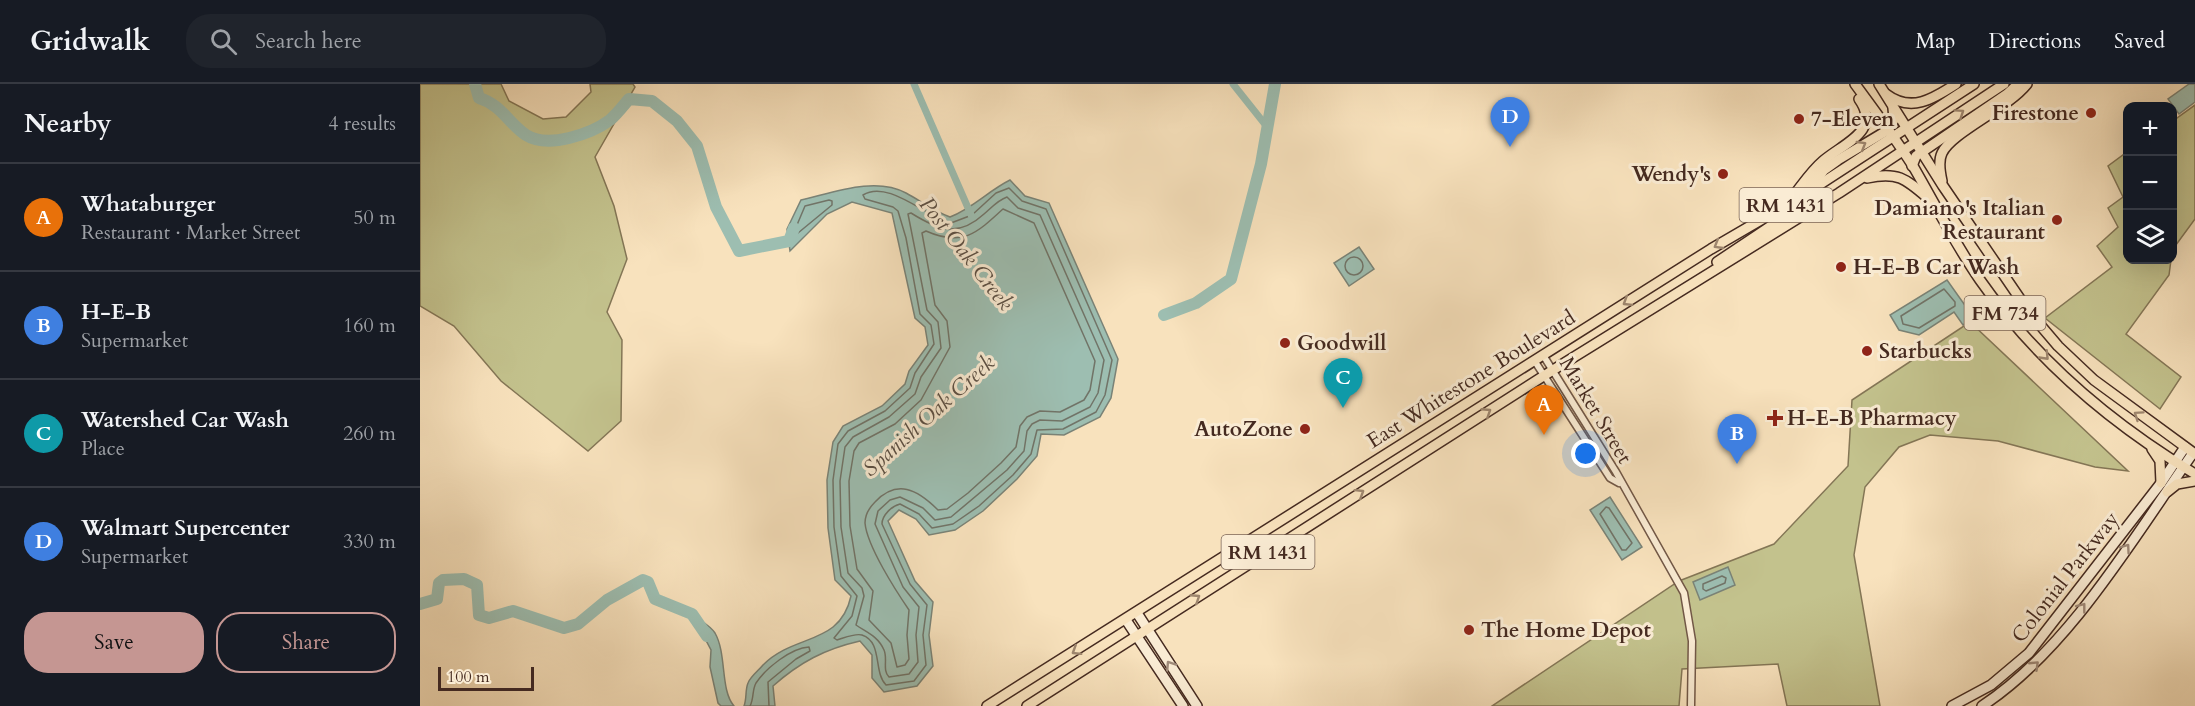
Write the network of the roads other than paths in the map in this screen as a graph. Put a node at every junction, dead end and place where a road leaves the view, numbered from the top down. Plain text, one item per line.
1 (1850, 84) edge
2 (1856, 84) edge
3 (1879, 84) edge
4 (1956, 84) edge
5 (1974, 84) edge
6 (2004, 84) edge
7 (2018, 84) edge
8 (2027, 84) edge
9 (1884, 93) junction
10 (1892, 104) junction
11 (1907, 129) junction
12 (1891, 133) junction
13 (1916, 143) junction
14 (1903, 151) junction
15 (1921, 152) junction
16 (1912, 165) junction
17 (1862, 179) junction
18 (1942, 186) junction
19 (1803, 196) junction
20 (1787, 205) junction
21 (1937, 207) junction
22 (1653, 308) junction
23 (1543, 355) junction
24 (1534, 360) junction
25 (1553, 370) junction
26 (1544, 376) junction
27 (2151, 447) junction
28 (2191, 452) edge
29 (2179, 464) junction
30 (2195, 474) edge
31 (2195, 481) edge
32 (1620, 483) junction
33 (2161, 483) junction
34 (2166, 492) junction
35 (1137, 613) junction
36 (1126, 620) junction
37 (1147, 630) junction
38 (1137, 636) junction
39 (1991, 685) junction
40 (1999, 695) junction
41 (987, 706) edge
42 (1027, 706) edge
43 (1183, 706) edge
44 (1197, 706) edge
45 (1690, 706) edge
46 (1952, 706) edge
47 (1982, 706) edge

1 - 20 main road
2 - 12 main road
3 - 9 main road
4 - 9 main road
5 - 11 main road
13 -> 6 main road, East Whitestone Boulevard / RM 1431
7 - 15 main road
8 - 18 main road
9 - 10 main road
10 - 11 main road
10 - 12 main road
11 - 12 main road
11 - 13 main road, FM 734
12 - 14 main road, FM 734
12 - 19 main road
13 - 14 main road, East Whitestone Boulevard / RM 1431
13 - 15 main road, FM 734
14 - 16 main road, FM 734
14 - 17 main road, East Whitestone Boulevard / RM 1431
15 - 16 main road
15 - 18 main road, FM 734
16 - 21 main road, FM 734
17 - 21 main road
17 - 22 main road, East Whitestone Boulevard / RM 1431
28 -> 18 main road, FM 734
19 - 20 main road, East Whitestone Boulevard / RM 1431
19 - 22 main road
20 -> 23 main road, East Whitestone Boulevard / RM 1431
21 -> 27 main road, FM 734
22 - 25 main road, East Whitestone Boulevard / RM 1431
23 - 24 main road, East Whitestone Boulevard / RM 1431
23 - 25 street, Market Street
24 - 26 street, Market Street
24 - 35 main road, East Whitestone Boulevard / RM 1431
25 - 26 main road, East Whitestone Boulevard / RM 1431
25 - 32 street, Market Street
26 - 32 street, Market Street
37 -> 26 main road, East Whitestone Boulevard / RM 1431
27 - 29 main road, FM 734
27 - 33 main road
28 - 29 street, Colonial Parkway
29 - 30 main road, FM 734
29 - 33 street, Colonial Parkway
29 - 34 street, Colonial Parkway
31 - 34 main road
32 - 45 street, Market Street
33 - 39 street, Colonial Parkway
40 -> 34 street, Colonial Parkway
35 - 36 main road, East Whitestone Boulevard / RM 1431
35 - 37 street
36 - 38 street
36 -> 41 main road, East Whitestone Boulevard / RM 1431
37 - 38 main road, East Whitestone Boulevard / RM 1431
44 -> 37 street
38 - 42 main road, East Whitestone Boulevard / RM 1431
38 - 43 street
39 - 40 street
39 - 46 street, Colonial Parkway
40 - 47 street, Colonial Parkway

